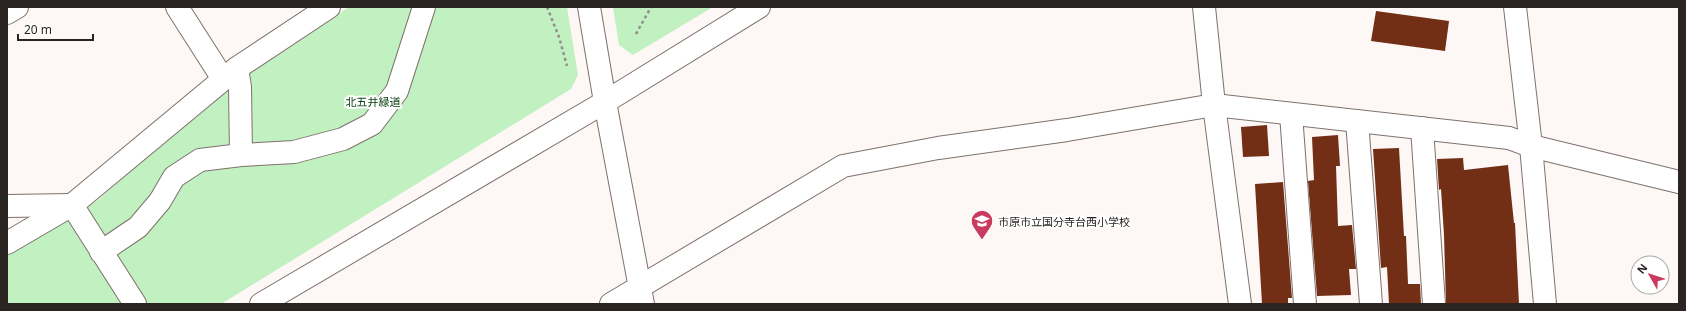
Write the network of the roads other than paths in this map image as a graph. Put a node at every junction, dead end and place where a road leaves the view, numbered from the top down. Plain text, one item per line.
1 (16, 7) edge
2 (177, 7) edge
3 (329, 7) edge
4 (424, 7) edge
5 (590, 7) edge
6 (759, 7) edge
7 (1204, 7) edge
8 (1515, 7) edge
9 (7, 13) edge
10 (230, 73) junction
11 (605, 102) junction
12 (1214, 105) junction
13 (1291, 114) junction
14 (1357, 121) junction
15 (1422, 128) junction
16 (1531, 146) junction
17 (241, 155) junction
18 (1679, 182) edge
19 (72, 205) junction
20 (7, 206) edge
21 (7, 243) edge
22 (101, 252) junction
23 (642, 295) edge
24 (135, 304) edge
25 (261, 304) edge
26 (611, 304) edge
27 (1240, 304) edge
28 (1305, 304) edge
29 (1371, 304) edge
30 (1434, 304) edge
31 (1545, 304) edge

1 - 9 street
2 - 10 street
3 - 10 street
4 - 17 street
5 - 11 street
6 - 11 street
7 - 12 street
8 - 16 street
10 - 17 street
10 - 19 street
11 - 23 street
11 - 25 street
12 - 13 street
12 - 23 street
12 - 27 street
13 - 14 street
13 - 28 street
14 - 15 street
14 - 29 street
15 - 16 street
15 - 30 street
16 - 18 street
16 - 31 street
17 - 22 street
19 - 20 street
19 - 21 street
19 - 22 street
22 - 24 street
23 - 26 street

